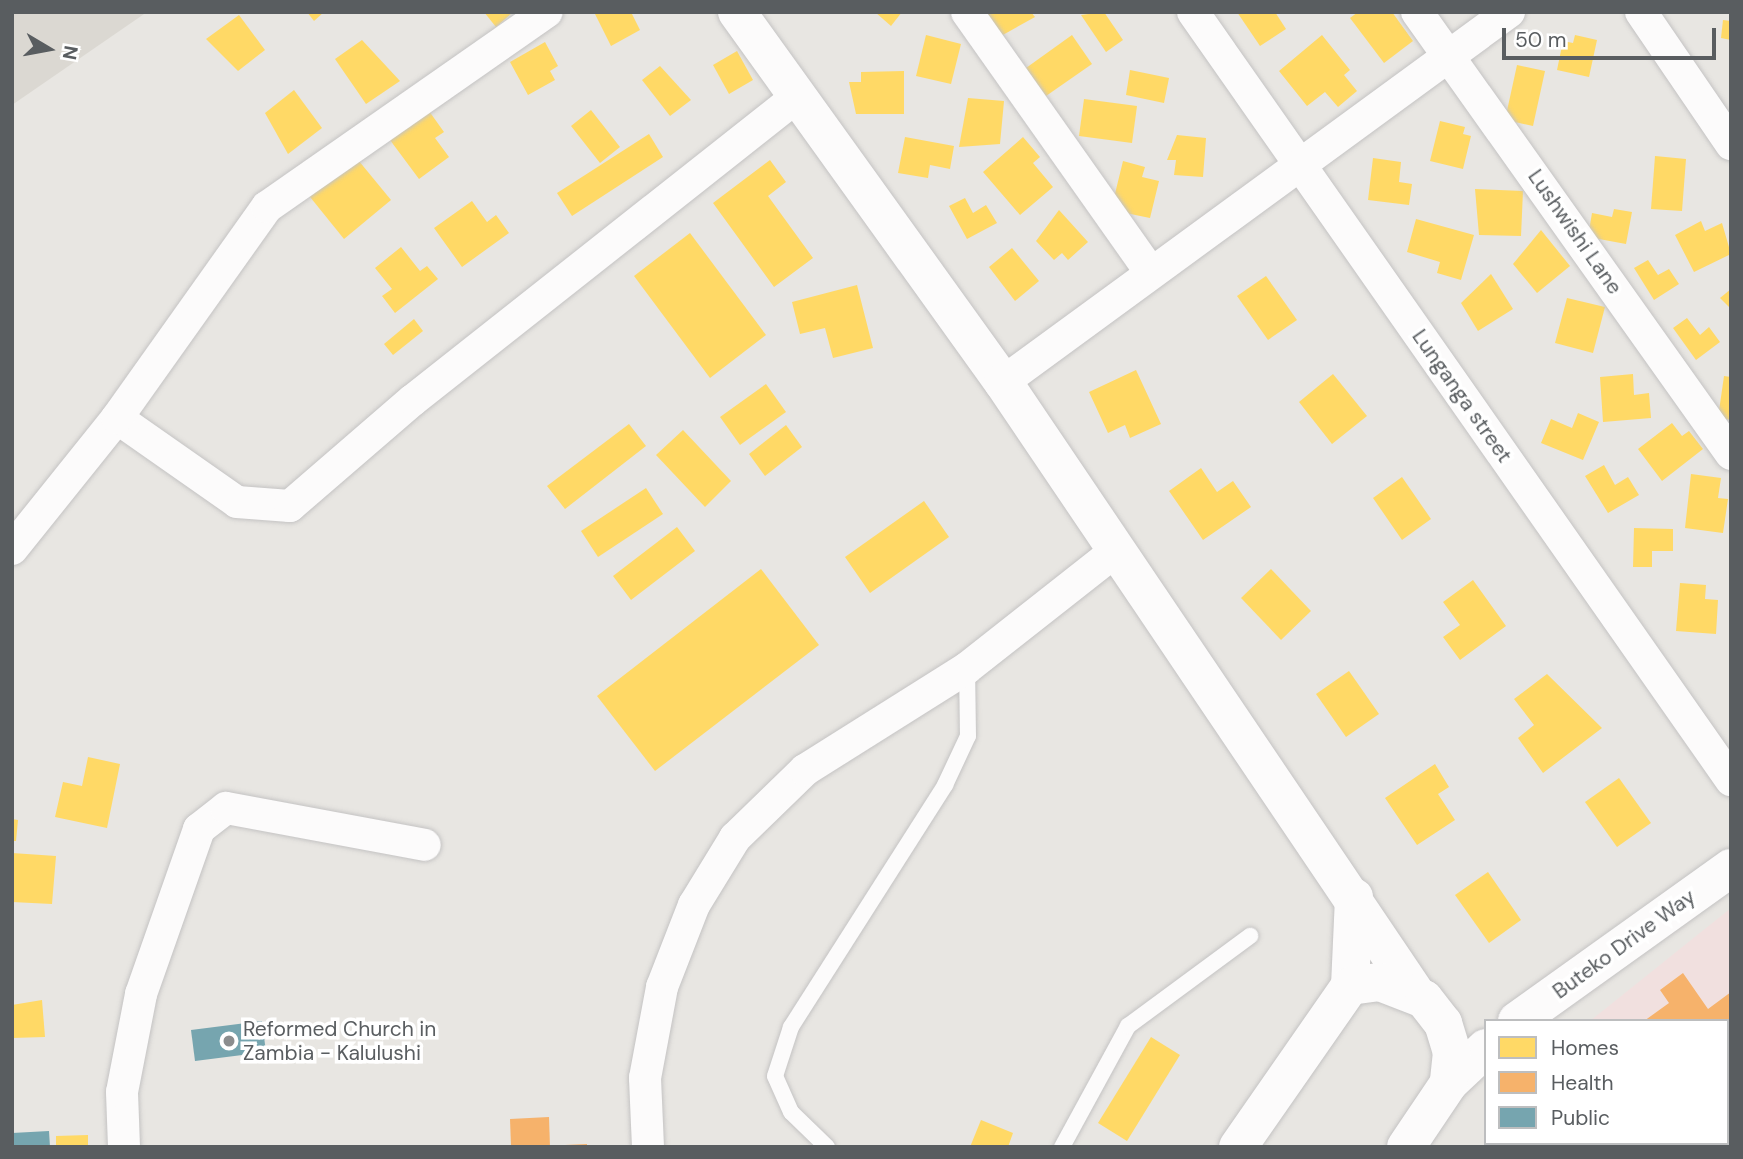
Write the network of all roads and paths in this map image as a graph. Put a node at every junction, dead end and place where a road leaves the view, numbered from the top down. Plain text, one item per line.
1 (547, 12) edge
2 (737, 12) edge
3 (967, 12) edge
4 (1193, 12) edge
5 (1417, 12) edge
6 (1509, 12) edge
7 (1641, 12) edge
8 (1449, 53) junction
9 (796, 98) junction
10 (1731, 144) edge
11 (1298, 161) junction
12 (1150, 271) junction
13 (1003, 382) junction
14 (117, 418) junction
15 (1731, 454) edge
16 (12, 549) edge
17 (1117, 550) junction
18 (967, 668) junction
19 (1731, 779) edge
20 (425, 845) dead end
21 (1731, 868) edge
22 (1354, 897) junction
23 (1250, 936) dead end
24 (1350, 986) junction
25 (1417, 995) junction
26 (1520, 1019) edge
27 (1443, 1023) junction
28 (1484, 1031) edge
29 (1484, 1050) edge
30 (1449, 1083) junction
31 (124, 1147) edge
32 (648, 1147) edge
33 (827, 1147) edge
34 (1062, 1147) edge
35 (1238, 1147) edge
36 (1406, 1147) edge

1 - 14 street
2 - 9 street
3 - 12 street
4 - 11 street, Lunganga street
5 - 8 street, Lushwishi Lane
6 - 8 street
7 - 10 street
8 - 11 street
8 - 15 street, Lushwishi Lane
9 - 13 street
9 - 14 street
11 - 12 street
11 - 19 street, Lunganga street
12 - 13 street
13 - 17 street
14 - 16 street
17 - 18 street
17 - 22 street
18 - 32 street
18 - 33 lane
20 - 31 street
21 - 26 street, Buteko Drive Way
22 - 24 street
22 - 25 street
23 - 34 lane
24 - 25 street
24 - 35 street
25 - 27 street
27 - 28 street
27 - 30 street
29 - 30 street
30 - 36 street

